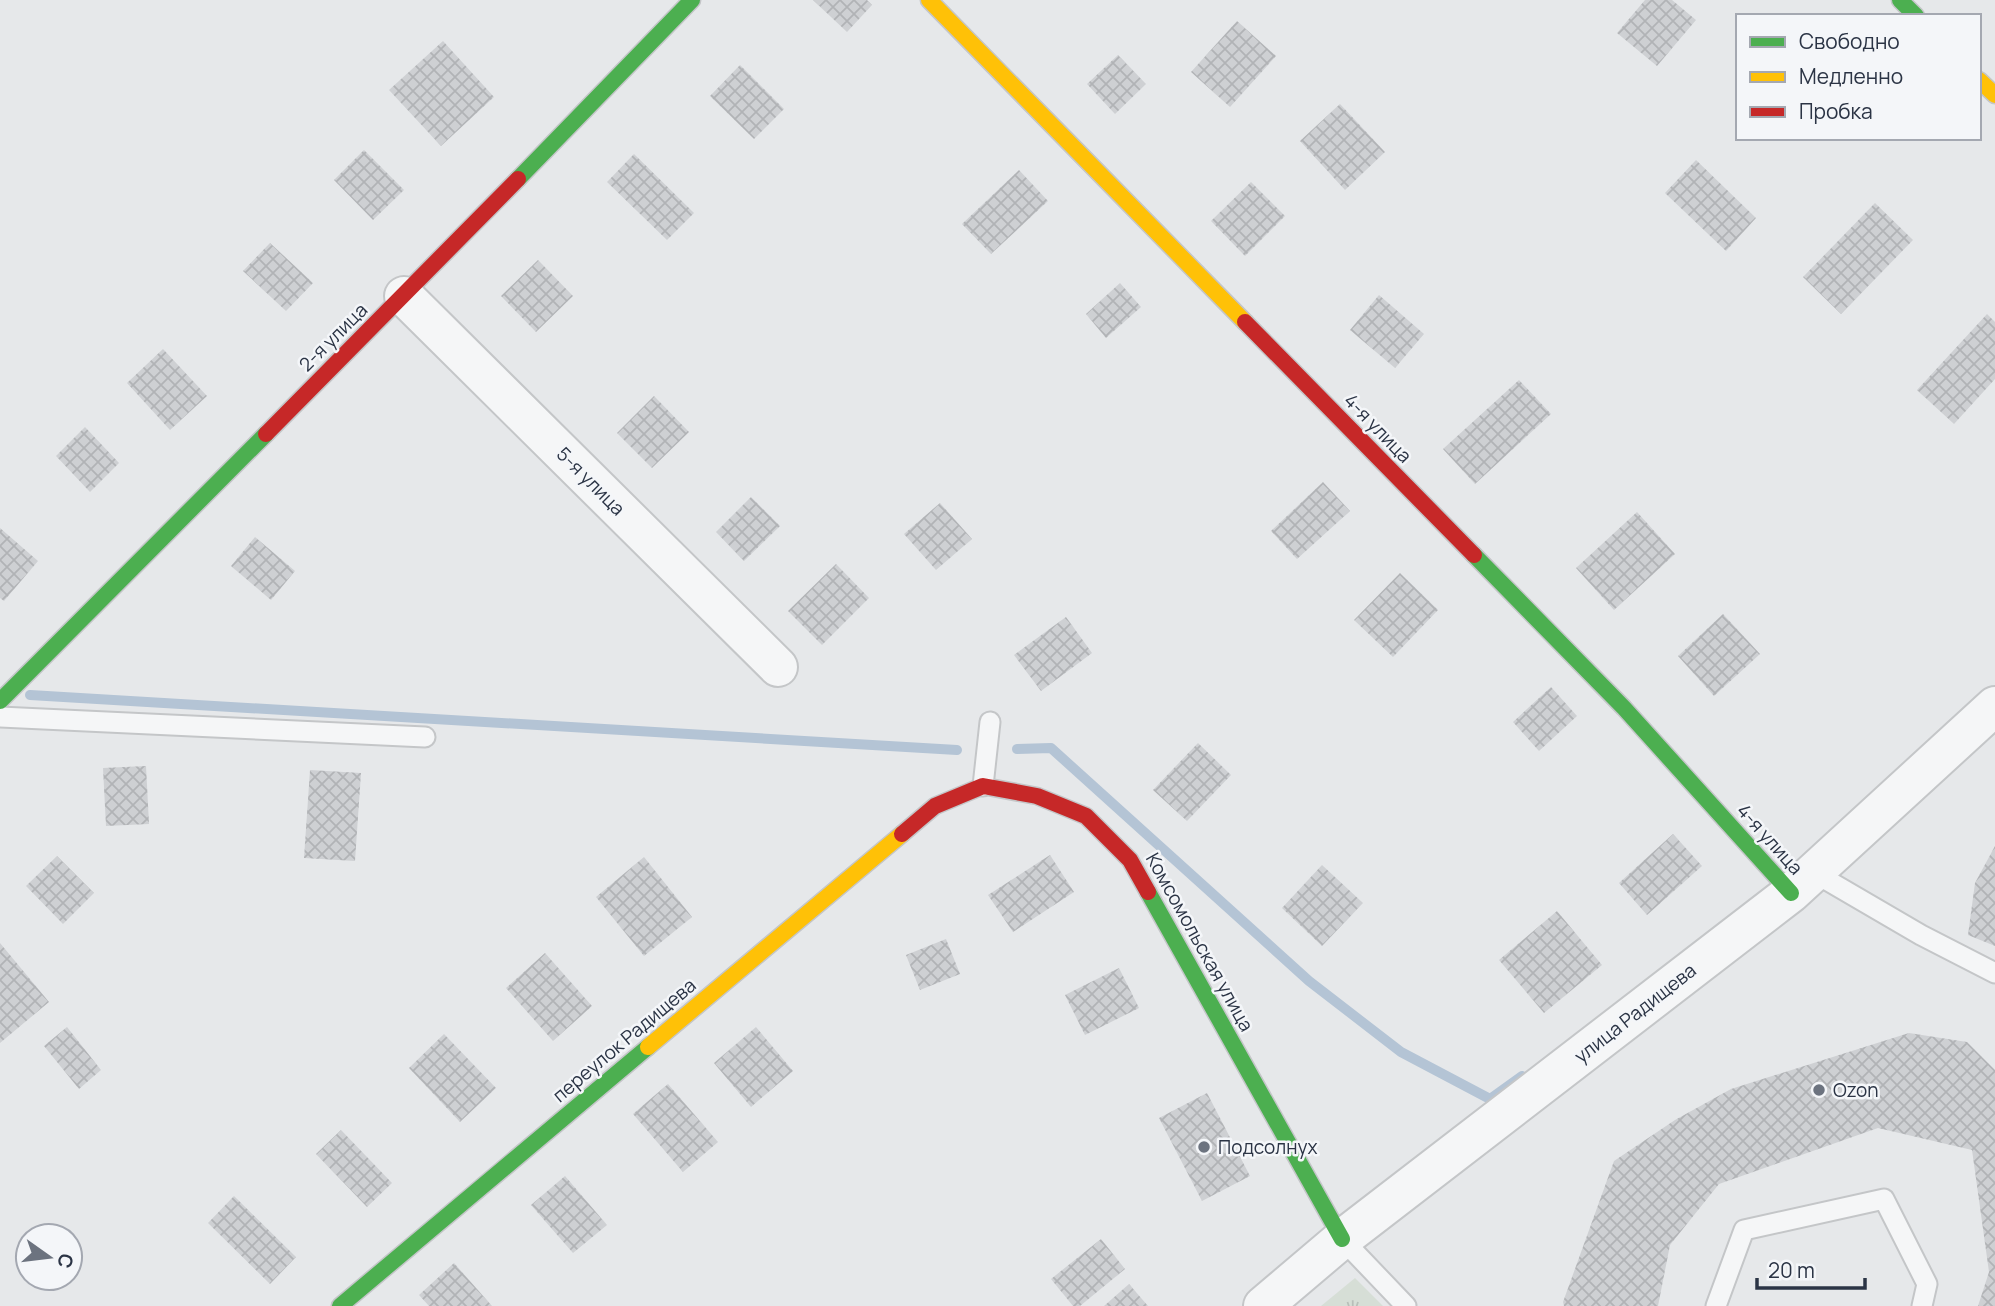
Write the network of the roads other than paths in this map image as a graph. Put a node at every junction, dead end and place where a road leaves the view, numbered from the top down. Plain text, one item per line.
1 (692, 0) edge
2 (929, 0) edge
3 (1900, 0) edge
4 (1914, 14) edge
5 (404, 296) junction
6 (778, 667) dead end
7 (0, 701) edge
8 (1995, 706) edge
9 (0, 717) edge
10 (990, 722) dead end
11 (425, 737) dead end
12 (983, 786) junction
13 (1802, 882) junction
14 (1995, 973) edge
15 (1342, 1238) junction
16 (340, 1306) edge
17 (1263, 1306) edge
18 (1406, 1306) edge
19 (1716, 1306) edge
20 (1922, 1306) edge

1 - 5 street, 2-я улица
2 - 13 street, 4-я улица
3 - 4 street
5 - 6 street, 5-я улица
5 - 7 street, 2-я улица
8 - 13 street, улица Радищева
9 - 11 lane
10 - 12 lane
12 - 15 street, Комсомольская улица
12 - 16 street, переулок Радищева
13 - 14 lane
13 - 15 street, улица Радищева
15 - 17 street, улица Радищева
15 - 18 lane
19 - 20 lane

